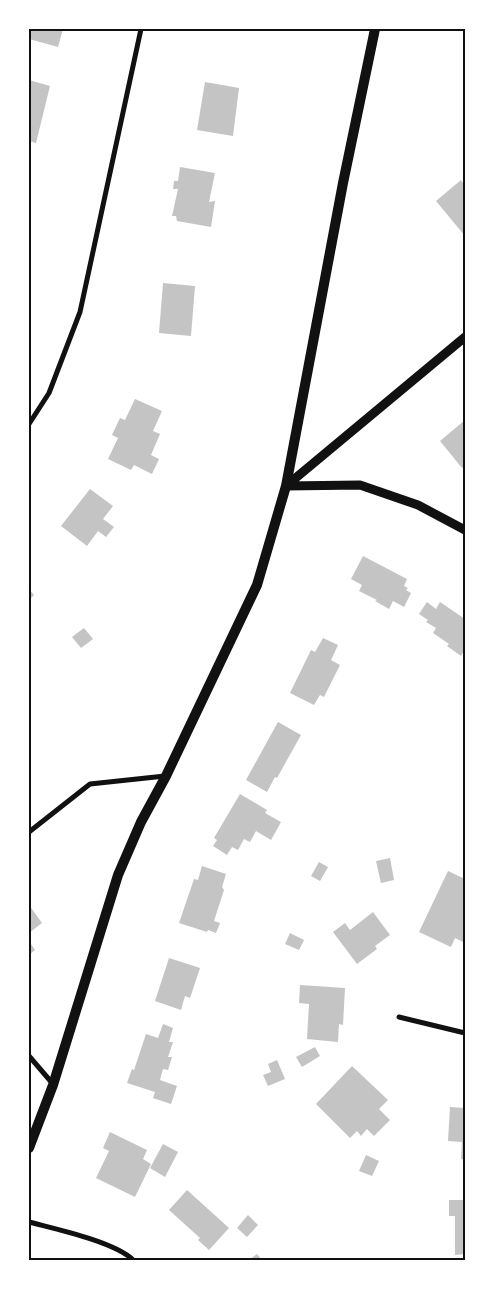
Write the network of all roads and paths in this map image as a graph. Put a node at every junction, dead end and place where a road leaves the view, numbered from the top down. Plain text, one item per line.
1 (141, 29) edge
2 (375, 29) edge
3 (465, 337) edge
4 (29, 424) edge
5 (286, 486) junction
6 (465, 530) edge
7 (166, 776) junction
8 (29, 832) edge
9 (399, 1017) dead end
10 (465, 1033) edge
11 (29, 1056) edge
12 (53, 1085) junction
13 (29, 1148) edge
14 (29, 1222) edge
15 (133, 1260) edge

1 - 4 street
2 - 5 main road
3 - 5 street
5 - 6 street
5 - 7 main road
7 - 8 street
7 - 12 main road
9 - 10 street
11 - 12 street
12 - 13 main road
14 - 15 street

